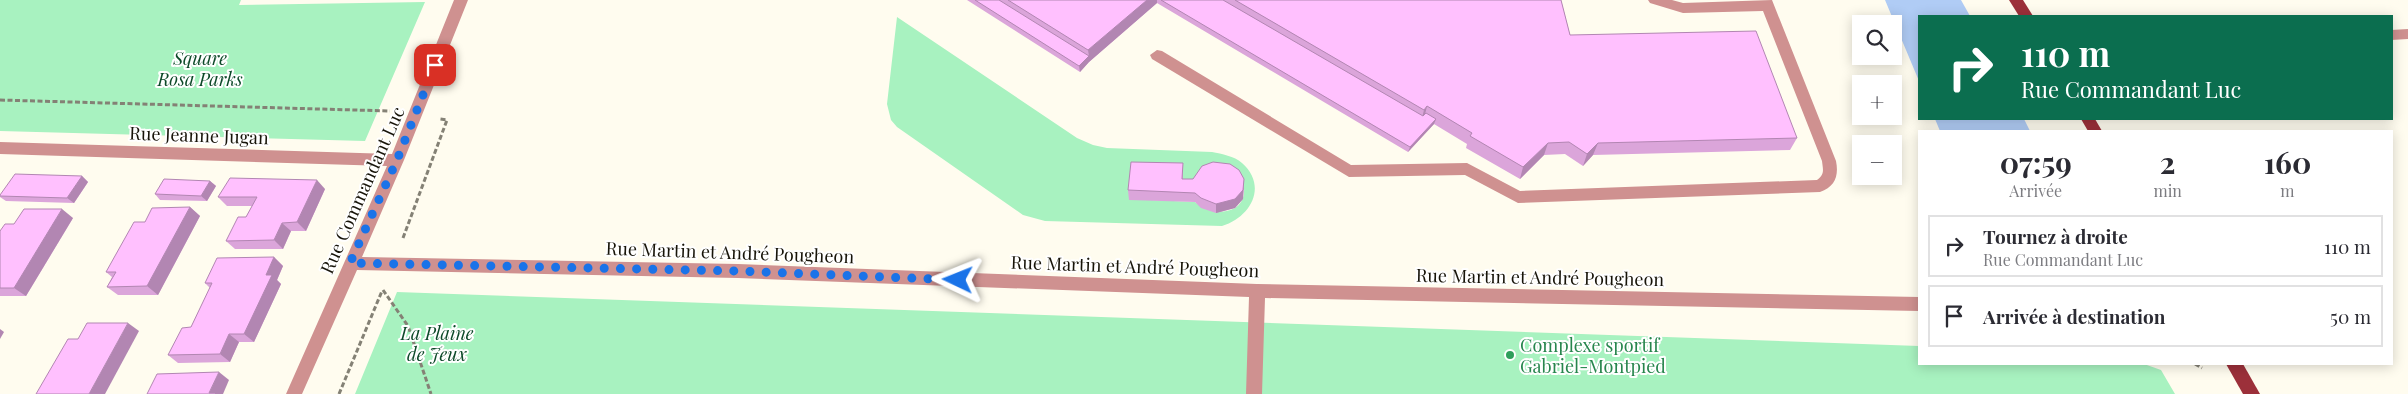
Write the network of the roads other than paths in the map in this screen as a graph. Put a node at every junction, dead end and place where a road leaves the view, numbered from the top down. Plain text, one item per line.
1 (461, 0) edge
2 (1655, 0) edge
3 (2016, 0) edge
4 (1766, 3) edge
5 (2025, 15) edge
6 (2408, 34) edge
7 (2393, 35) edge
8 (1157, 55) dead end
9 (0, 148) edge
10 (397, 160) junction
11 (350, 263) junction
12 (1256, 291) junction
13 (1918, 304) edge
14 (2235, 365) edge
15 (294, 394) edge
16 (1254, 394) edge
17 (2252, 394) edge

1 - 10 street, Rue Commandant Luc
2 - 4 street
3 - 5 main road
4 - 8 street
6 - 7 street
9 - 10 street, Rue Jeanne Jugan
10 - 11 street, Rue Commandant Luc
11 - 12 street, Rue Martin et André Pougheon
11 - 15 street, Rue Commandant Luc
12 - 13 street, Rue Martin et André Pougheon
12 - 16 street
14 - 17 main road

